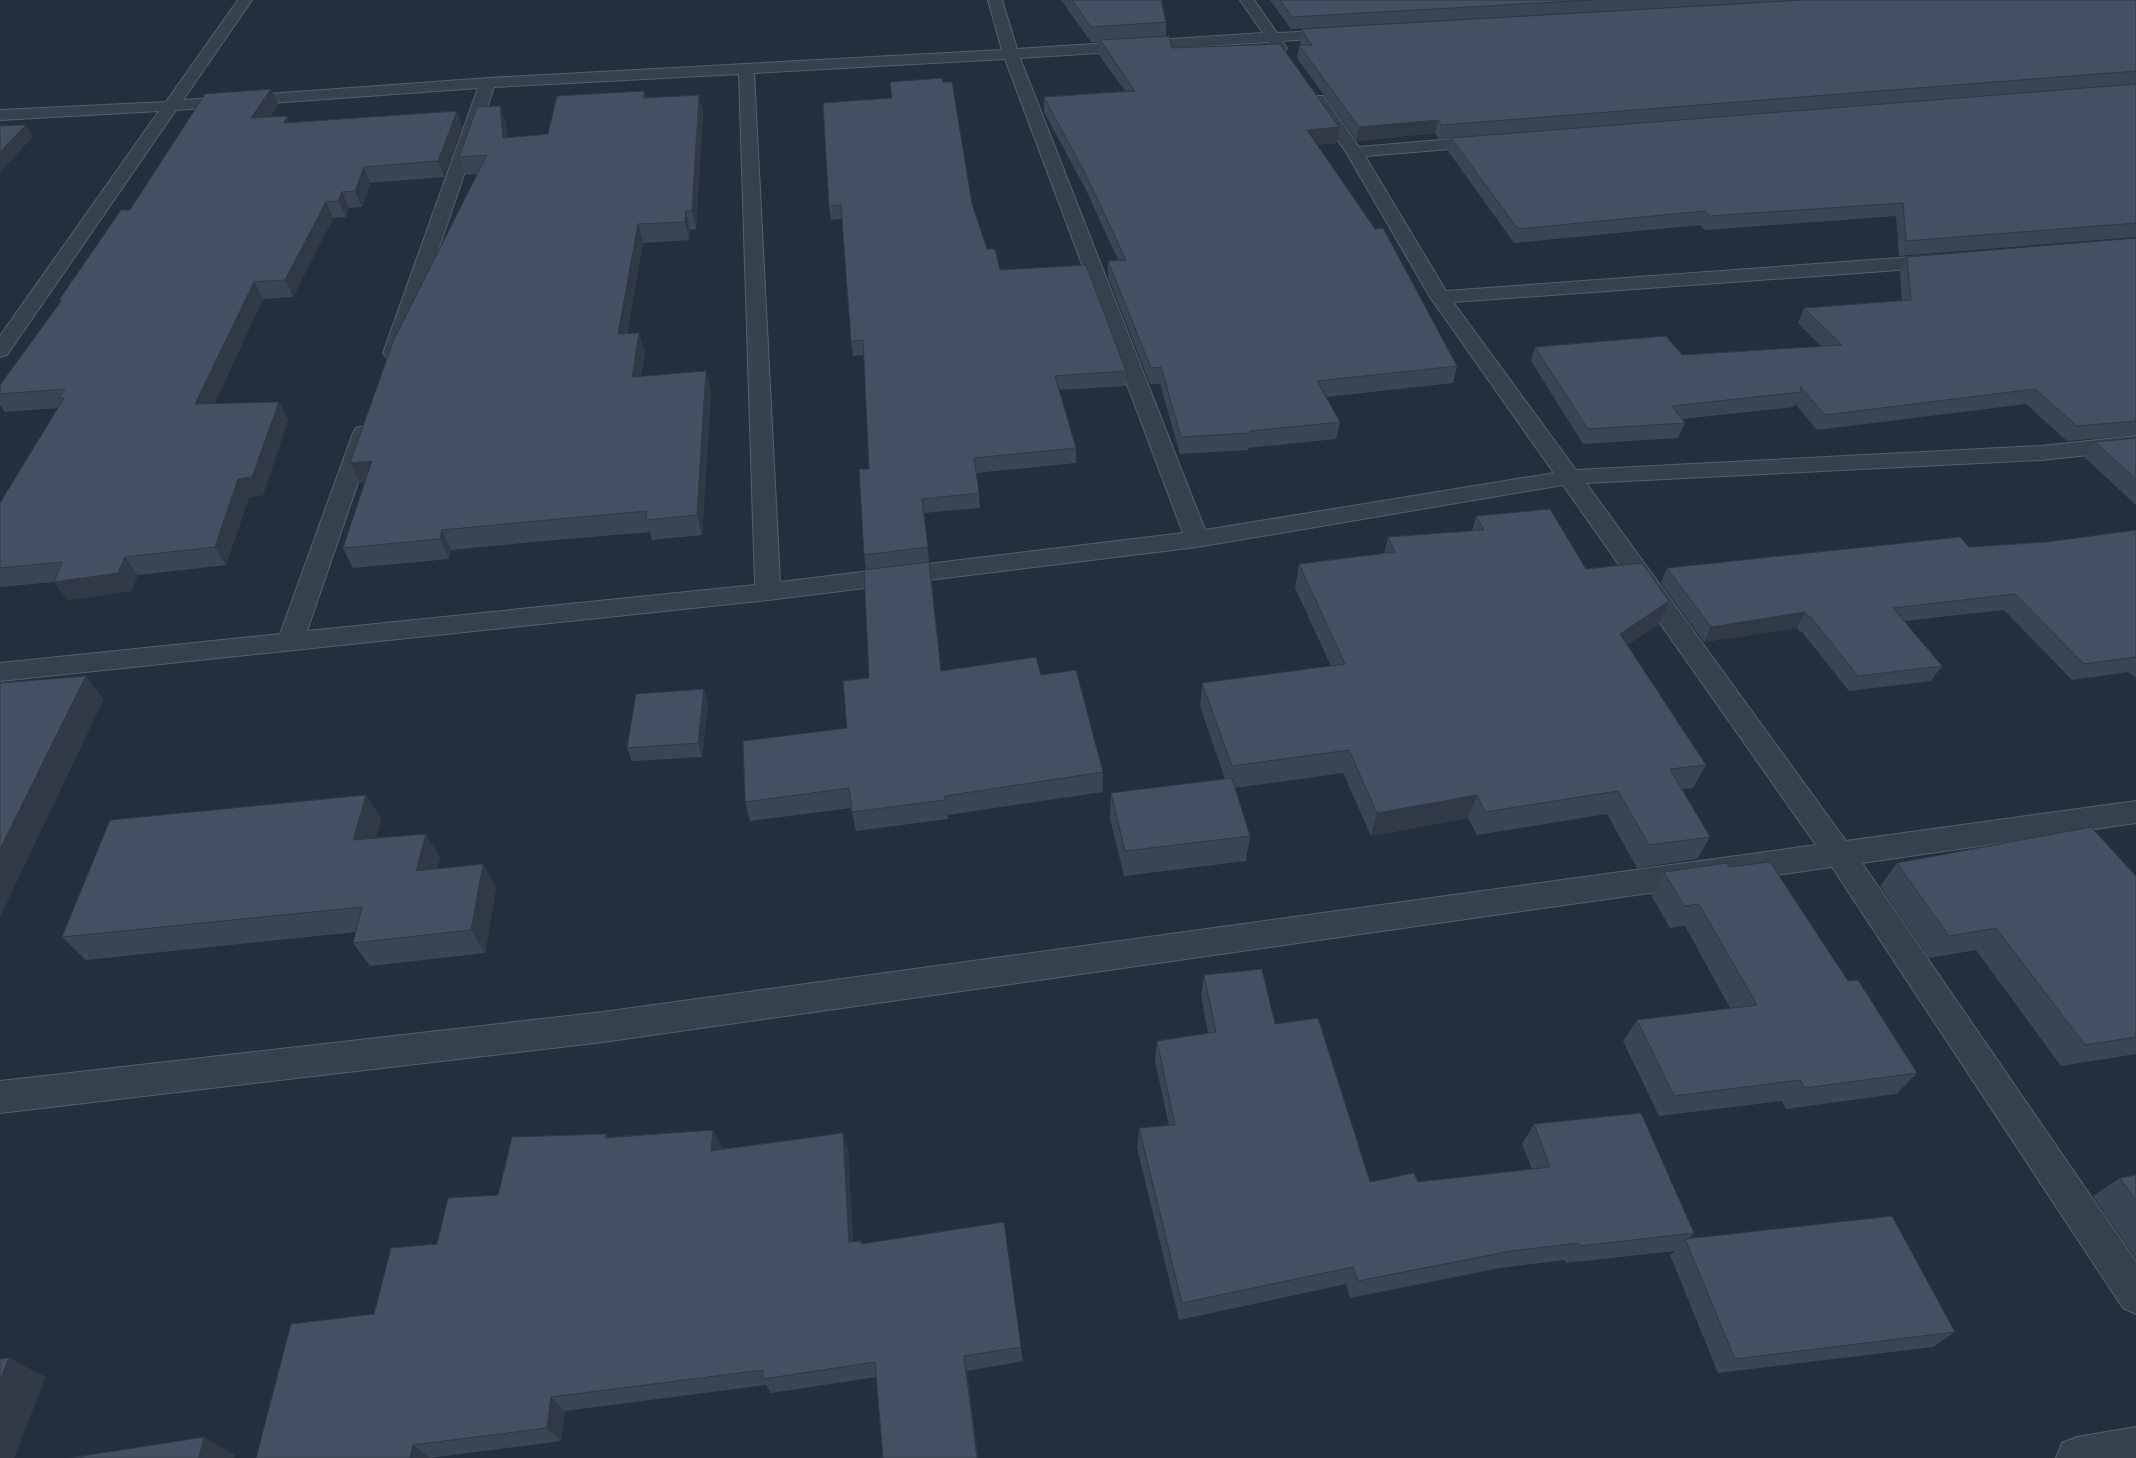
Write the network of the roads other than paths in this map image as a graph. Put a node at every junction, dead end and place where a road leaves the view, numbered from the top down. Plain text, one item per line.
1 (245, 0) edge
2 (996, 0) edge
3 (1247, 0) edge
4 (1350, 32) edge
5 (1272, 37) junction
6 (1012, 54) junction
7 (746, 68) junction
8 (488, 83) junction
9 (172, 106) junction
10 (0, 115) edge
11 (1501, 140) edge
12 (1354, 152) junction
13 (1960, 259) edge
14 (1440, 297) junction
15 (0, 351) edge
16 (386, 372) edge
17 (369, 418) edge
18 (2136, 444) edge
19 (1570, 477) junction
20 (1197, 539) junction
21 (768, 592) junction
22 (290, 642) junction
23 (0, 672) edge
24 (2136, 812) edge
25 (1838, 852) junction
26 (0, 1096) edge
27 (2136, 1294) edge
28 (2136, 1447) edge
29 (2077, 1458) edge

1 - 9 street
2 - 6 street
3 - 5 street
4 - 5 street
5 - 6 street
5 - 12 street
6 - 7 street
6 - 20 street
7 - 8 street
7 - 21 street
8 - 9 street
8 - 16 street
9 - 10 street
9 - 15 street
11 - 12 street
12 - 14 street
13 - 14 street
14 - 19 street
17 - 22 street
18 - 19 street
19 - 20 street
19 - 25 street
20 - 21 street
21 - 22 street
22 - 23 street
24 - 25 street
25 - 26 street
25 - 27 street
28 - 29 street

